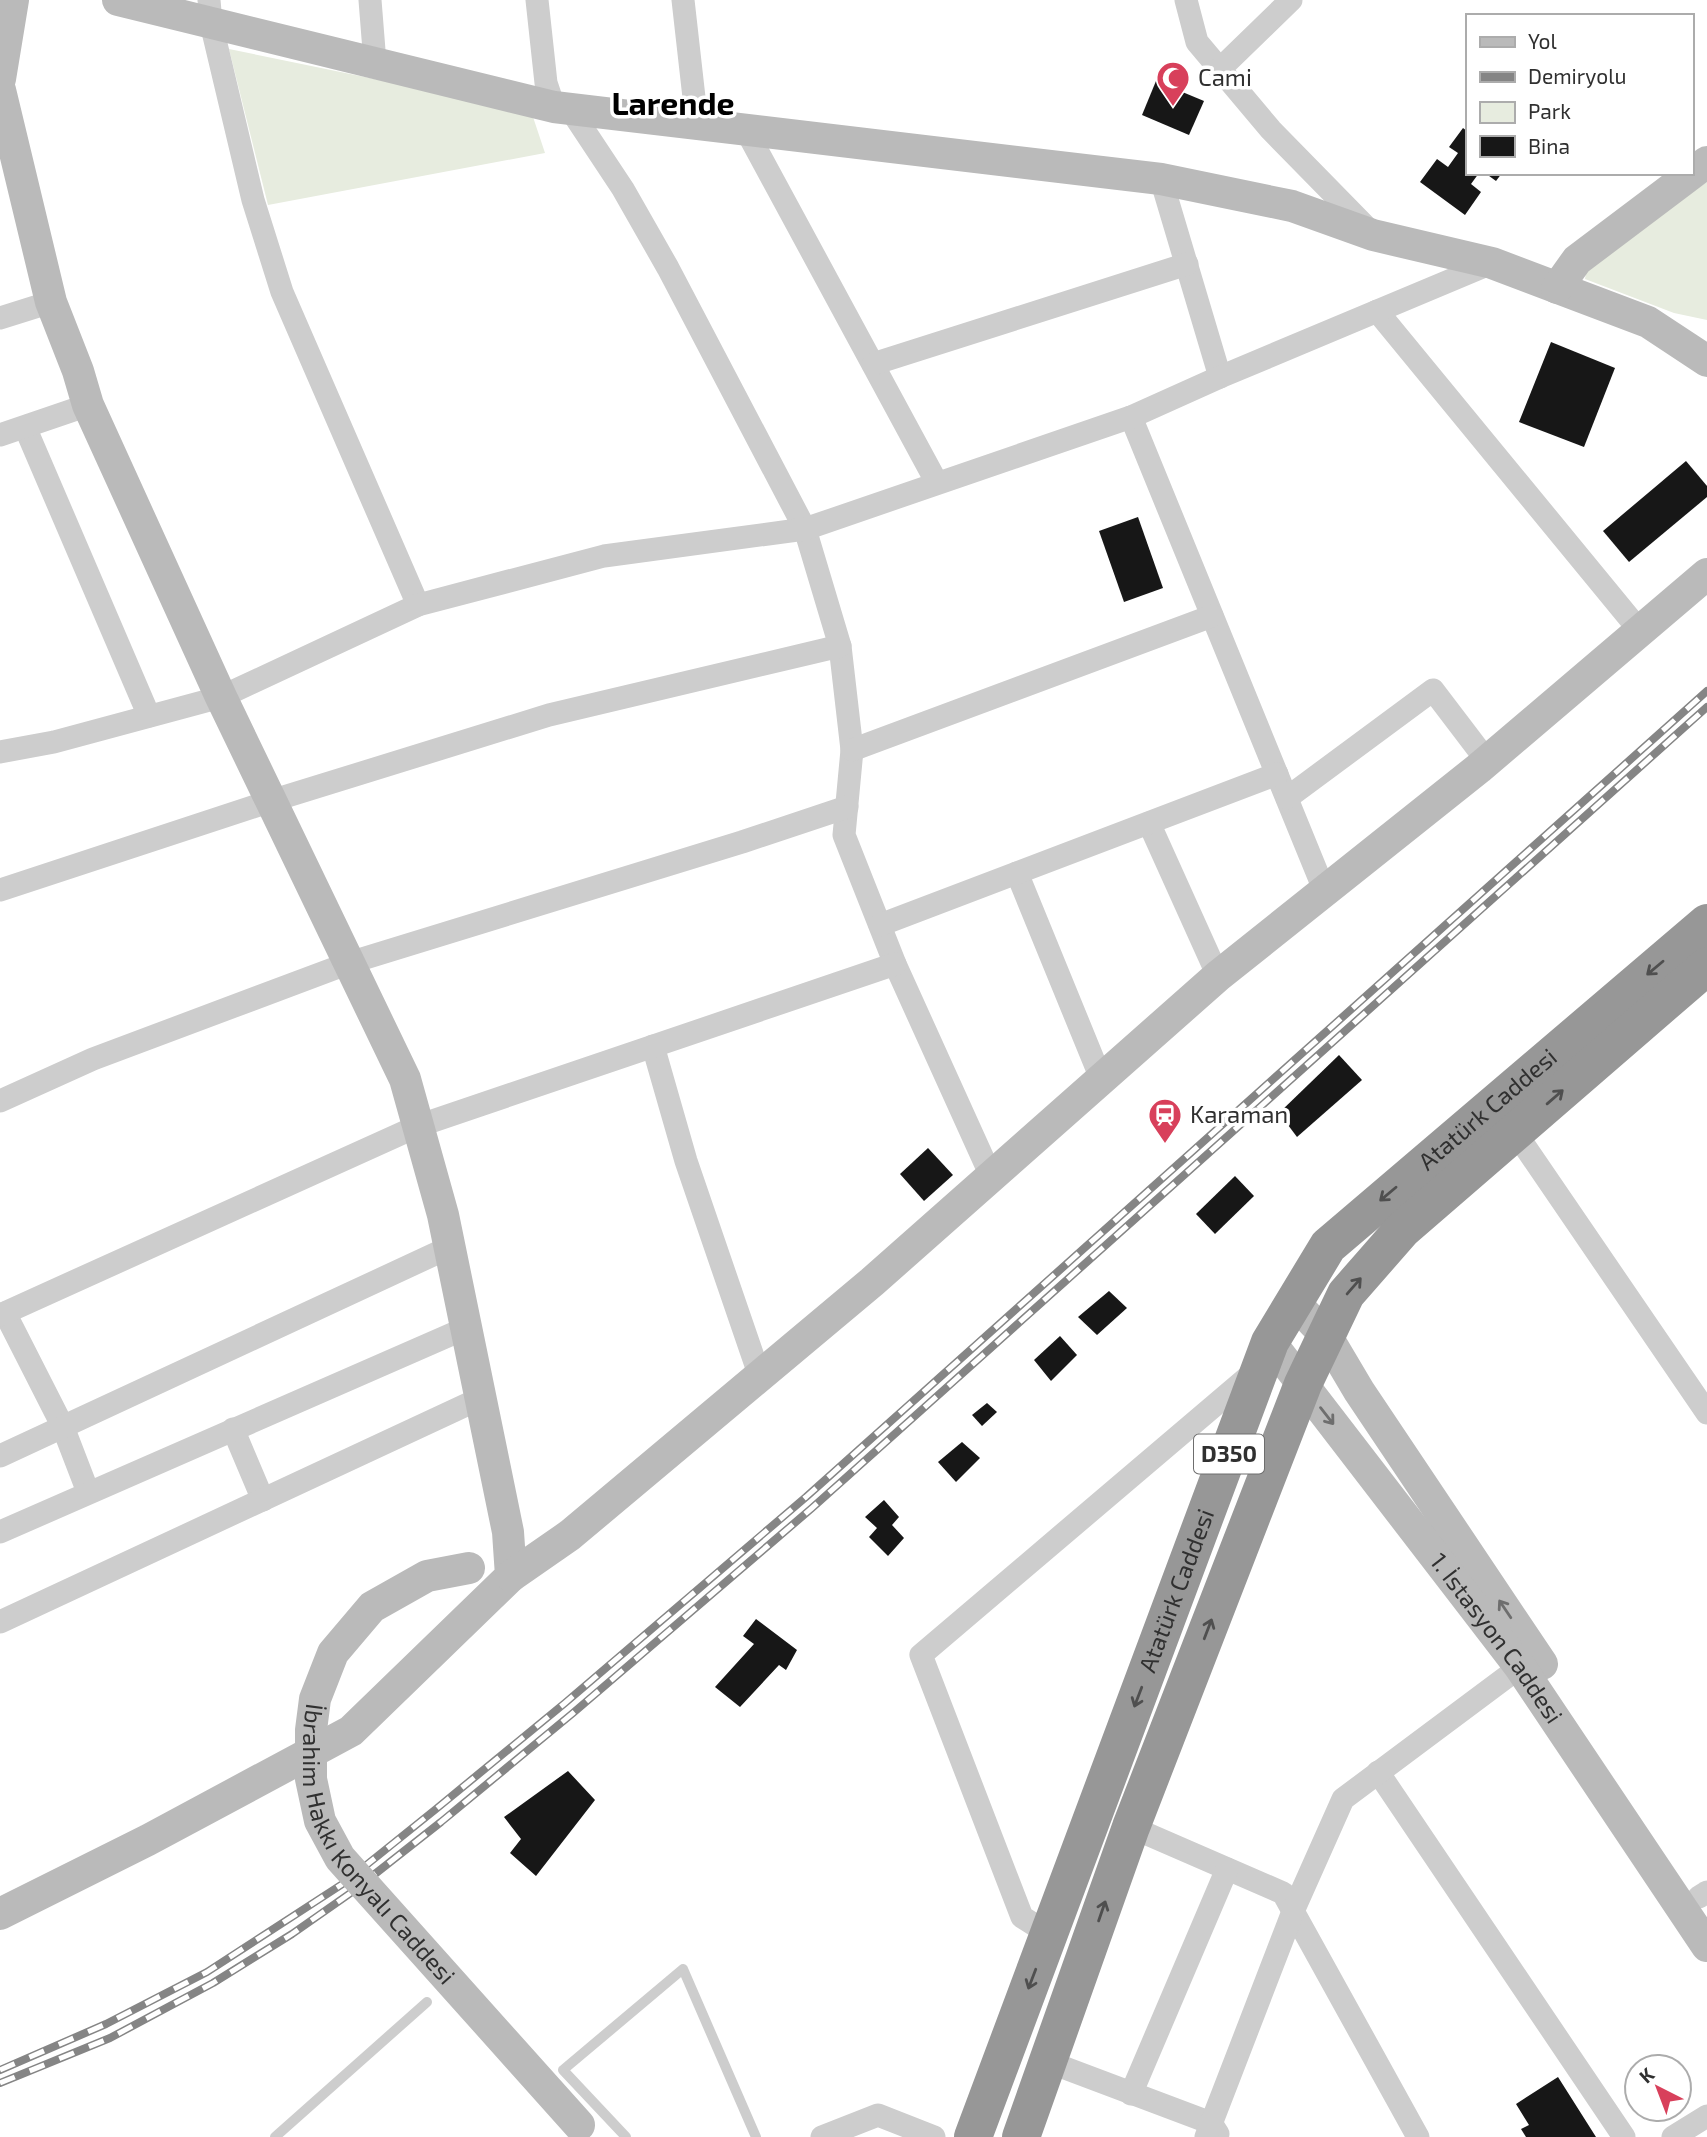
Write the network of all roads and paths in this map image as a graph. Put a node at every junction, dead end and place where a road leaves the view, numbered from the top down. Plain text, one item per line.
1 (13, 0) edge
2 (118, 0) edge
3 (370, 0) edge
4 (537, 0) edge
5 (683, 0) edge
6 (1185, 0) edge
7 (1291, 0) edge
8 (210, 11) edge
9 (375, 63) junction
10 (1220, 69) junction
11 (0, 79) edge
12 (0, 90) edge
13 (562, 108) junction
14 (697, 124) junction
15 (746, 130) junction
16 (1707, 162) edge
17 (1693, 173) edge
18 (1690, 175) edge
19 (1161, 178) junction
20 (1373, 235) junction
21 (1492, 263) junction
22 (1186, 264) junction
23 (1557, 288) junction
24 (51, 302) junction
25 (1377, 311) junction
26 (0, 318) edge
27 (1707, 361) edge
28 (873, 364) junction
29 (1220, 377) junction
30 (88, 405) junction
31 (1131, 417) junction
32 (25, 427) junction
33 (0, 435) edge
34 (937, 483) junction
35 (805, 529) junction
36 (1707, 574) edge
37 (418, 605) junction
38 (1212, 616) junction
39 (1640, 631) junction
40 (840, 646) junction
41 (221, 697) junction
42 (149, 716) junction
43 (852, 750) junction
44 (0, 752) edge
45 (1487, 761) junction
46 (1277, 774) junction
47 (1286, 798) junction
48 (271, 801) junction
49 (847, 807) junction
50 (1149, 823) junction
51 (1017, 873) junction
52 (0, 890) edge
53 (1325, 892) junction
54 (1707, 923) edge
55 (880, 925) junction
56 (349, 963) junction
57 (895, 964) junction
58 (1707, 966) edge
59 (1218, 976) junction
60 (653, 1046) junction
61 (1102, 1081) junction
62 (0, 1101) edge
63 (418, 1126) junction
64 (1516, 1132) junction
65 (991, 1177) junction
66 (450, 1247) junction
67 (1294, 1302) junction
68 (2, 1314) edge
69 (466, 1328) junction
70 (1327, 1337) junction
71 (1266, 1353) junction
72 (759, 1374) junction
73 (1303, 1384) junction
74 (481, 1398) junction
75 (1707, 1413) edge
76 (63, 1427) junction
77 (233, 1429) junction
78 (0, 1456) edge
79 (88, 1492) junction
80 (263, 1500) junction
81 (0, 1532) edge
82 (509, 1532) junction
83 (511, 1576) junction
84 (0, 1622) edge
85 (1520, 1667) junction
86 (1378, 1772) junction
87 (1130, 1827) junction
88 (1227, 1869) junction
89 (1704, 1900) edge
90 (1294, 1909) junction
91 (0, 1914) edge
92 (1049, 1934) junction
93 (1707, 1946) edge
94 (427, 2002) dead end
95 (1049, 2062) junction
96 (1131, 2094) junction
97 (1707, 2116) edge
98 (584, 2131) edge
99 (1212, 2132) edge
100 (275, 2137) edge
101 (626, 2137) edge
102 (756, 2137) edge
103 (822, 2137) edge
104 (934, 2137) edge
105 (973, 2137) edge
106 (1021, 2137) edge
107 (1419, 2137) edge
108 (1624, 2137) edge
109 (1673, 2137) edge

1 - 11 street
2 - 8 street
3 - 9 street
4 - 13 street
5 - 14 street
6 - 10 street
7 - 10 street
8 - 9 street
8 - 37 street
9 - 13 street
10 - 20 street
12 - 24 street
13 - 14 street
13 - 35 street
14 - 15 street
15 - 19 street
15 - 28 street
16 - 17 street
18 - 23 street
19 - 20 street
19 - 22 street
20 - 21 street
21 - 23 street
21 - 25 street
22 - 28 street
22 - 29 street
23 - 27 street
24 - 26 street
24 - 30 street
25 - 29 street
25 - 39 street
28 - 34 street
29 - 31 street
30 - 32 street
30 - 41 street
31 - 34 street
31 - 38 street
32 - 33 street
32 - 42 street
34 - 35 street
35 - 37 street
35 - 40 street
36 - 39 street
37 - 41 street
38 - 43 street
38 - 46 street
39 - 45 street
40 - 43 street
40 - 48 street
41 - 42 street
41 - 48 street
42 - 44 street
43 - 49 street
45 - 47 street
45 - 53 street
46 - 47 street
46 - 50 street
47 - 53 street
48 - 52 street
48 - 56 street
49 - 55 street
49 - 56 street
50 - 51 street
50 - 59 street
51 - 55 street
51 - 61 street
53 - 59 street
54 -> 67 highway, Atatürk Caddesi / D350
55 - 57 street
56 - 62 street
56 - 63 street
57 - 60 street
57 - 65 street
64 -> 58 highway, Atatürk Caddesi / D350
59 - 61 street
60 - 63 street
60 - 72 street
61 - 65 street
63 - 66 street
63 - 68 street
70 -> 64 highway, Atatürk Caddesi / D350
64 - 75 street
65 - 72 street
66 - 69 street
66 - 76 street
67 - 70 street, 1. İstasyon Caddesi
67 - 71 highway, Atatürk Caddesi / D350
68 - 76 street
69 - 74 street
69 - 77 street
70 - 73 highway, Atatürk Caddesi / D350
89 -> 70 street, 1. İstasyon Caddesi
71 - 73 street, 1. İstasyon Caddesi
71 -> 92 highway, Atatürk Caddesi / D350
71 - 92 street
72 - 83 street
73 -> 85 street, 1. İstasyon Caddesi
87 -> 73 highway, Atatürk Caddesi / D350
74 - 80 street
74 - 82 street
76 - 78 street
76 - 79 street
77 - 79 street
77 - 80 street
79 - 81 street
80 - 84 street
82 - 83 street
82 - 98 street, İbrahim Hakkı Konyalı Caddesi, bridge
83 - 91 street
85 - 86 street
85 - 93 street, 1. İstasyon Caddesi
86 - 90 street
86 - 108 street
87 - 88 street
95 -> 87 highway, Atatürk Caddesi / D350
88 - 90 street
88 - 96 street
90 - 99 street
90 - 107 street
92 -> 105 highway, Atatürk Caddesi / D350
94 - 100 lane
95 - 96 street
95 - 106 highway, Atatürk Caddesi / D350
96 - 99 street
97 - 109 street
101 - 102 lane
103 - 104 street

